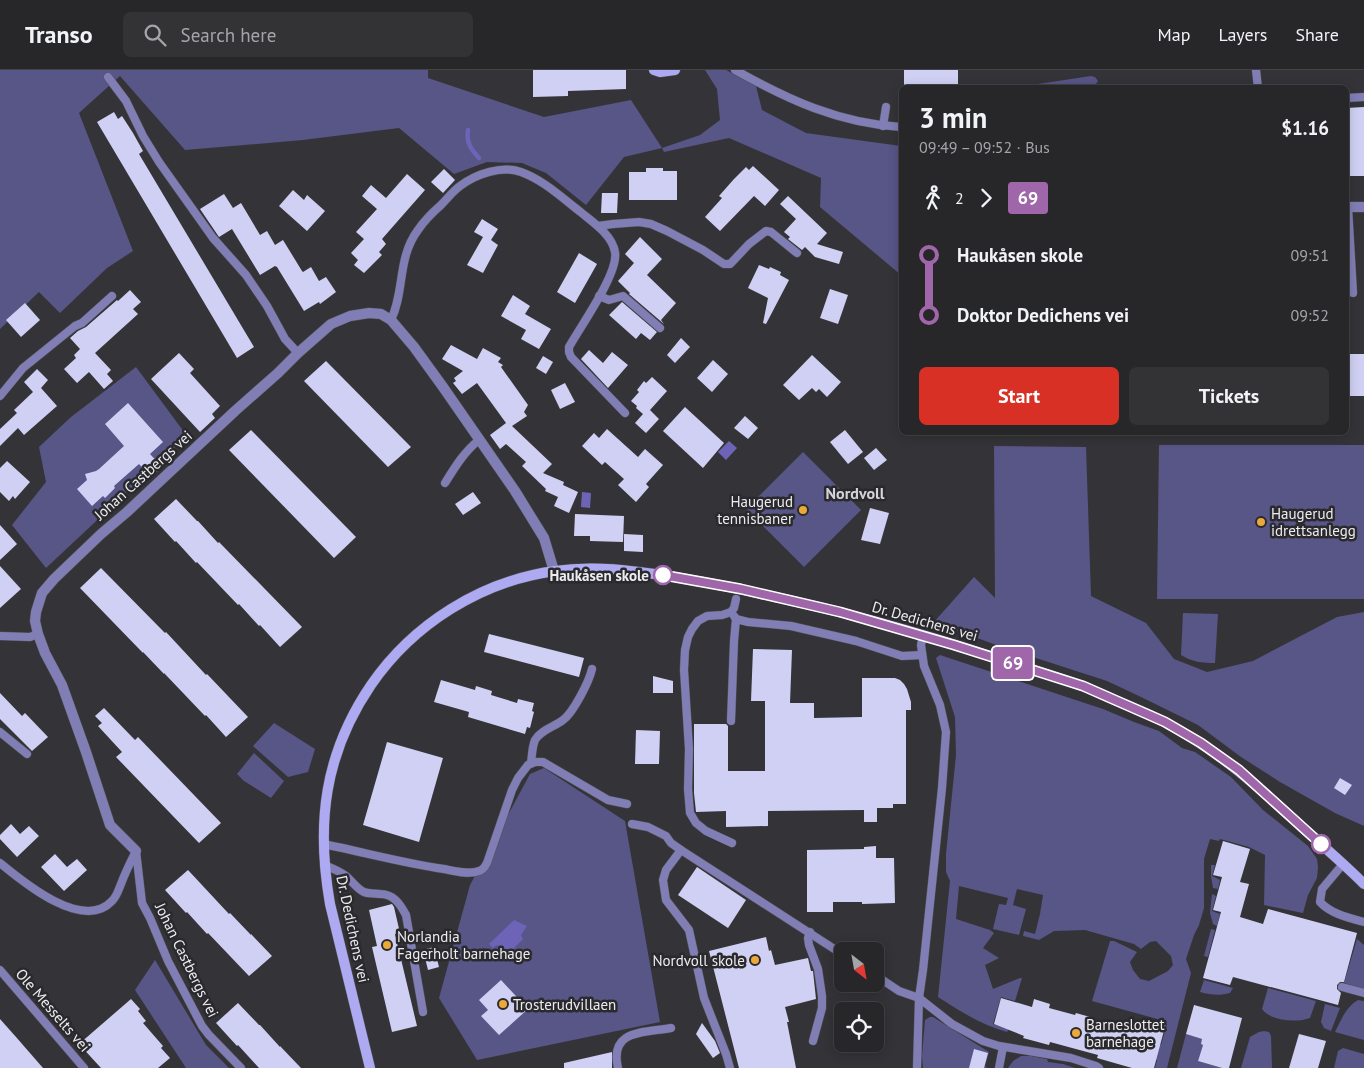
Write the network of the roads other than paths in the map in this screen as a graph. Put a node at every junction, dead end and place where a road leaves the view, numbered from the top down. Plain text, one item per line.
1 (654, 70) edge
2 (675, 70) edge
3 (735, 70) edge
4 (1256, 70) edge
5 (108, 77) dead end
6 (1258, 85) edge
7 (1364, 97) edge
8 (1349, 98) edge
9 (886, 107) dead end
10 (883, 126) junction
11 (899, 127) edge
12 (1349, 207) edge
13 (1364, 207) edge
14 (598, 226) junction
15 (1349, 236) edge
16 (797, 253) dead end
17 (1353, 293) dead end
18 (112, 296) dead end
19 (599, 296) junction
20 (391, 320) junction
21 (660, 328) dead end
22 (298, 353) junction
23 (0, 396) edge
24 (625, 413) dead end
25 (479, 440) junction
26 (446, 483) dead end
27 (554, 571) junction
28 (736, 599) dead end
29 (732, 612) junction
30 (736, 619) junction
31 (38, 634) junction
32 (923, 635) junction
33 (0, 636) edge
34 (922, 655) junction
35 (592, 669) dead end
36 (731, 720) dead end
37 (0, 732) edge
38 (27, 754) dead end
39 (531, 763) junction
40 (627, 804) dead end
41 (632, 824) dead end
42 (732, 843) dead end
43 (323, 844) junction
44 (681, 850) junction
45 (136, 851) junction
46 (0, 863) edge
47 (1343, 864) junction
48 (324, 865) junction
49 (1363, 882) edge
50 (1364, 922) edge
51 (810, 932) junction
52 (834, 948) edge
53 (0, 970) edge
54 (884, 981) edge
55 (1342, 987) dead end
56 (1364, 993) edge
57 (919, 998) junction
58 (423, 1012) dead end
59 (670, 1028) dead end
60 (813, 1041) dead end
61 (1003, 1047) junction
62 (84, 1068) edge
63 (241, 1068) edge
64 (370, 1068) edge
65 (618, 1068) edge
66 (730, 1068) edge
67 (917, 1068) edge
68 (999, 1068) edge
69 (1099, 1068) edge

1 - 2 street
3 - 10 lane
4 - 6 lane
5 - 22 lane
7 - 8 lane
9 - 10 lane
10 - 11 lane
12 - 13 street
14 - 16 lane
14 - 19 lane
14 - 20 lane
15 - 17 lane
18 - 23 lane
19 - 21 lane
19 - 24 lane
20 - 22 street, Johan Castbergs vei
20 - 25 street
22 - 31 street, Johan Castbergs vei
25 - 26 lane
25 - 27 street
27 - 32 street, Dr. Dedichens vei
27 - 43 street, Dr. Dedichens vei
28 - 29 lane
29 - 30 lane
29 - 42 lane
30 - 34 lane
30 - 36 lane
31 - 33 lane
31 - 45 street, Johan Castbergs vei
32 - 34 lane
32 - 47 street, Dr. Dedichens vei
34 - 57 lane
35 - 39 lane
37 - 38 lane
39 - 40 lane
39 - 43 lane
41 - 44 lane
43 - 48 street, Dr. Dedichens vei
44 - 51 lane
44 - 66 lane
45 - 46 lane
45 - 63 lane, Johan Castbergs vei
47 - 49 street, Dr. Dedichens vei
47 - 50 lane
48 - 58 lane
48 - 64 street, Dr. Dedichens vei
51 - 52 lane
51 - 60 lane
53 - 62 lane, Ole Messelts vei
54 - 57 lane
55 - 56 lane
57 - 61 lane
57 - 67 lane
59 - 65 lane
61 - 68 lane
61 - 69 lane

